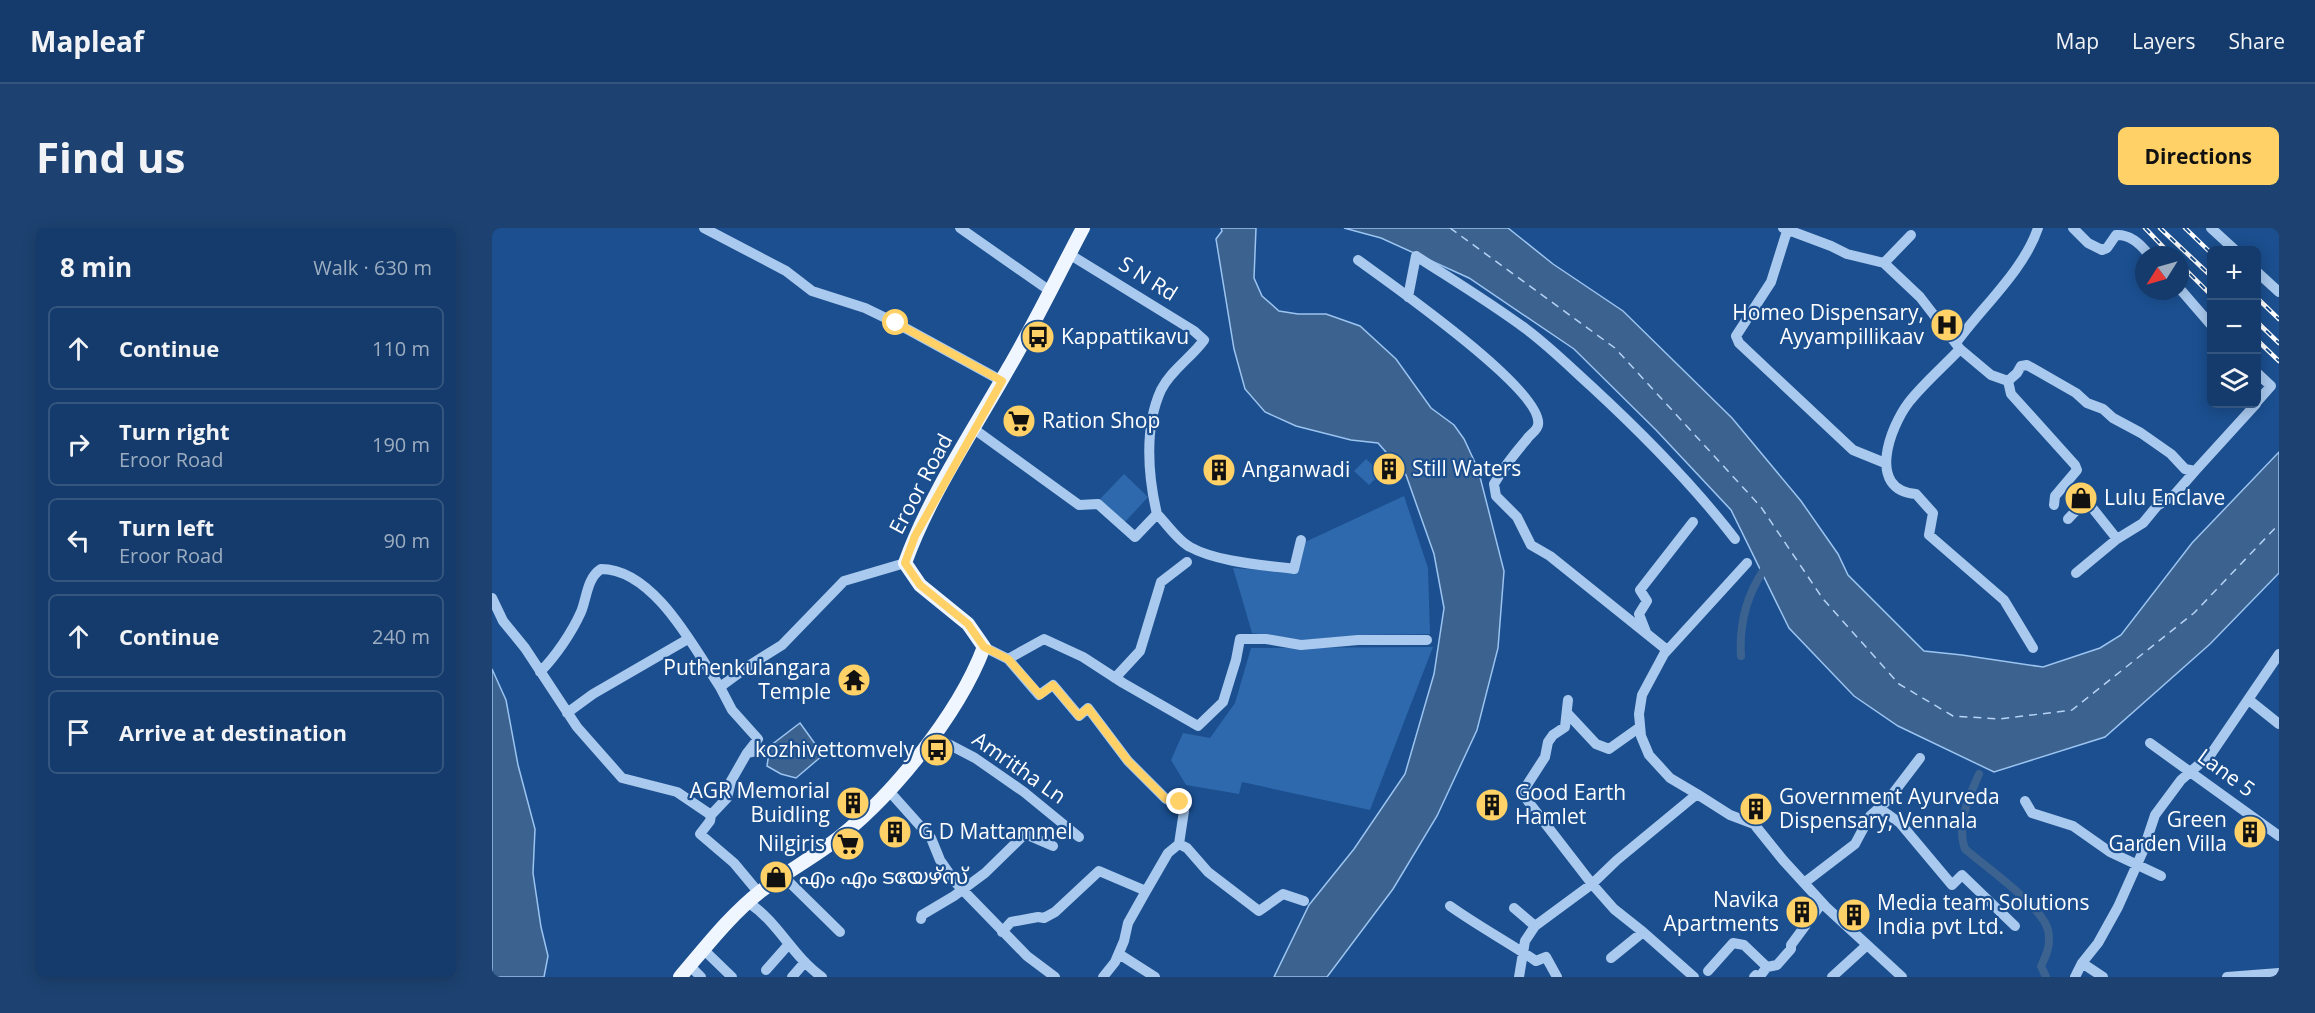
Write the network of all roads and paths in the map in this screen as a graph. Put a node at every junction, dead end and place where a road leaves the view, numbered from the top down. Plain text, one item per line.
1 (704, 228) edge
2 (960, 228) edge
3 (1083, 228) edge
4 (2038, 228) edge
5 (2073, 228) edge
6 (2211, 228) edge
7 (1786, 229) edge
8 (1911, 235) dead end
9 (2140, 246) edge
10 (2231, 246) edge
11 (1069, 254) junction
12 (1358, 260) dead end
13 (1884, 263) junction
14 (2261, 276) edge
15 (1050, 291) junction
16 (2279, 292) edge
17 (1408, 297) junction
18 (2189, 300) edge
19 (2207, 321) edge
20 (1958, 346) junction
21 (2261, 377) edge
22 (1002, 381) junction
23 (2008, 381) junction
24 (2275, 390) edge
25 (2261, 400) edge
26 (2252, 408) edge
27 (974, 429) junction
28 (1885, 463) junction
29 (2195, 471) junction
30 (2054, 505) dead end
31 (1157, 514) junction
32 (2068, 519) dead end
33 (1693, 522) dead end
34 (1735, 539) dead end
35 (2117, 539) junction
36 (1301, 540) dead end
37 (1187, 562) dead end
38 (905, 563) junction
39 (1747, 563) dead end
40 (2076, 573) dead end
41 (492, 598) edge
42 (1646, 632) junction
43 (688, 639) junction
44 (1427, 640) dead end
45 (984, 647) junction
46 (2033, 648) dead end
47 (1667, 650) junction
48 (2279, 654) edge
49 (1008, 659) junction
50 (540, 672) junction
51 (1115, 678) junction
52 (720, 687) junction
53 (1568, 700) dead end
54 (2248, 700) junction
55 (567, 713) junction
56 (1568, 714) junction
57 (2279, 724) edge
58 (1640, 727) junction
59 (931, 738) junction
60 (2150, 743) dead end
61 (761, 750) dead end
62 (747, 753) junction
63 (1920, 758) dead end
64 (2191, 771) junction
65 (889, 790) junction
66 (1697, 794) junction
67 (2025, 801) dead end
68 (1879, 808) junction
69 (711, 814) junction
70 (2279, 836) edge
71 (1080, 837) dead end
72 (1179, 844) junction
73 (1053, 846) dead end
74 (2137, 864) junction
75 (783, 876) junction
76 (2161, 876) dead end
77 (1804, 883) junction
78 (1592, 884) junction
79 (961, 889) junction
80 (1146, 891) junction
81 (754, 898) junction
82 (1304, 901) dead end
83 (1822, 903) junction
84 (1450, 906) dead end
85 (1514, 908) dead end
86 (921, 919) dead end
87 (1535, 926) junction
88 (2015, 926) dead end
89 (840, 932) dead end
90 (1002, 932) junction
91 (1643, 932) junction
92 (789, 944) junction
93 (1866, 946) junction
94 (704, 950) junction
95 (1523, 951) junction
96 (1119, 954) junction
97 (1611, 958) dead end
98 (805, 963) junction
99 (2082, 963) junction
100 (690, 966) junction
101 (1767, 967) junction
102 (766, 970) dead end
103 (1708, 971) dead end
104 (2279, 973) edge
105 (1756, 976) edge
106 (680, 977) edge
107 (701, 977) edge
108 (732, 977) edge
109 (792, 977) edge
110 (822, 977) edge
111 (1055, 977) edge
112 (1103, 977) edge
113 (1155, 977) edge
114 (1519, 977) edge
115 (1557, 977) edge
116 (1694, 977) edge
117 (1832, 977) edge
118 (1902, 977) edge
119 (2075, 977) edge
120 (2103, 977) edge
121 (2227, 977) edge

1 - 22 street
2 - 15 street
3 - 11 main road, Eroor Road
4 - 20 street
5 - 9 street
6 - 10 street
7 - 13 street
7 - 28 street
8 - 13 street
11 - 15 main road, Eroor Road
11 - 31 street, S N Rd
12 - 17 street
13 - 20 street
14 - 16 street
15 - 22 main road, Eroor Road
17 - 34 street
17 - 42 street
18 - 19 street
20 - 23 street
20 - 28 street
21 - 24 street
22 - 27 main road, Eroor Road
23 - 29 street
23 - 30 street
24 - 25 street
26 - 29 street
27 - 31 street
27 - 38 main road, Eroor Road
28 - 46 street
29 - 35 street
31 - 36 street
32 - 35 street
33 - 42 street
35 - 40 street
37 - 51 street
38 - 45 main road, Eroor Road
38 - 52 street
39 - 47 street
41 - 50 street
42 - 47 street
43 - 50 street
43 - 52 street
43 - 55 street
44 - 51 street
45 - 49 street
45 - 59 main road
47 - 58 street
48 - 54 street
49 - 51 street
49 - 72 street
50 - 55 street
52 - 62 street
53 - 56 street
54 - 57 street
54 - 64 street
55 - 69 street
56 - 58 street
56 - 78 street
58 - 66 street
59 - 65 main road
59 - 71 street, Amritha Ln
60 - 64 street, Lane 5
61 - 62 street
62 - 69 street
63 - 68 street
64 - 70 street, Lane 5
64 - 74 street
65 - 75 main road
65 - 79 street
66 - 77 street
66 - 78 street
67 - 74 street
68 - 77 street
68 - 88 street
69 - 81 street
72 - 80 street
72 - 82 street
73 - 79 street
74 - 76 street
74 - 99 street
75 - 81 main road
75 - 89 street
77 - 83 street
78 - 87 street
78 - 91 street
79 - 86 street
79 - 90 street
80 - 90 street
80 - 96 street
81 - 92 street
81 - 94 main road
83 - 93 street
83 - 101 street
84 - 95 street
85 - 87 street
87 - 95 street
90 - 111 street
91 - 97 street
91 - 116 street
92 - 98 street
92 - 102 street
93 - 117 street
93 - 118 street
94 - 100 main road
94 - 108 street
95 - 114 street
95 - 115 street
96 - 112 street
96 - 113 street
98 - 109 street
98 - 110 street
99 - 119 street
99 - 120 street
100 - 106 main road
100 - 107 street
101 - 103 street
101 - 105 street
104 - 121 street

